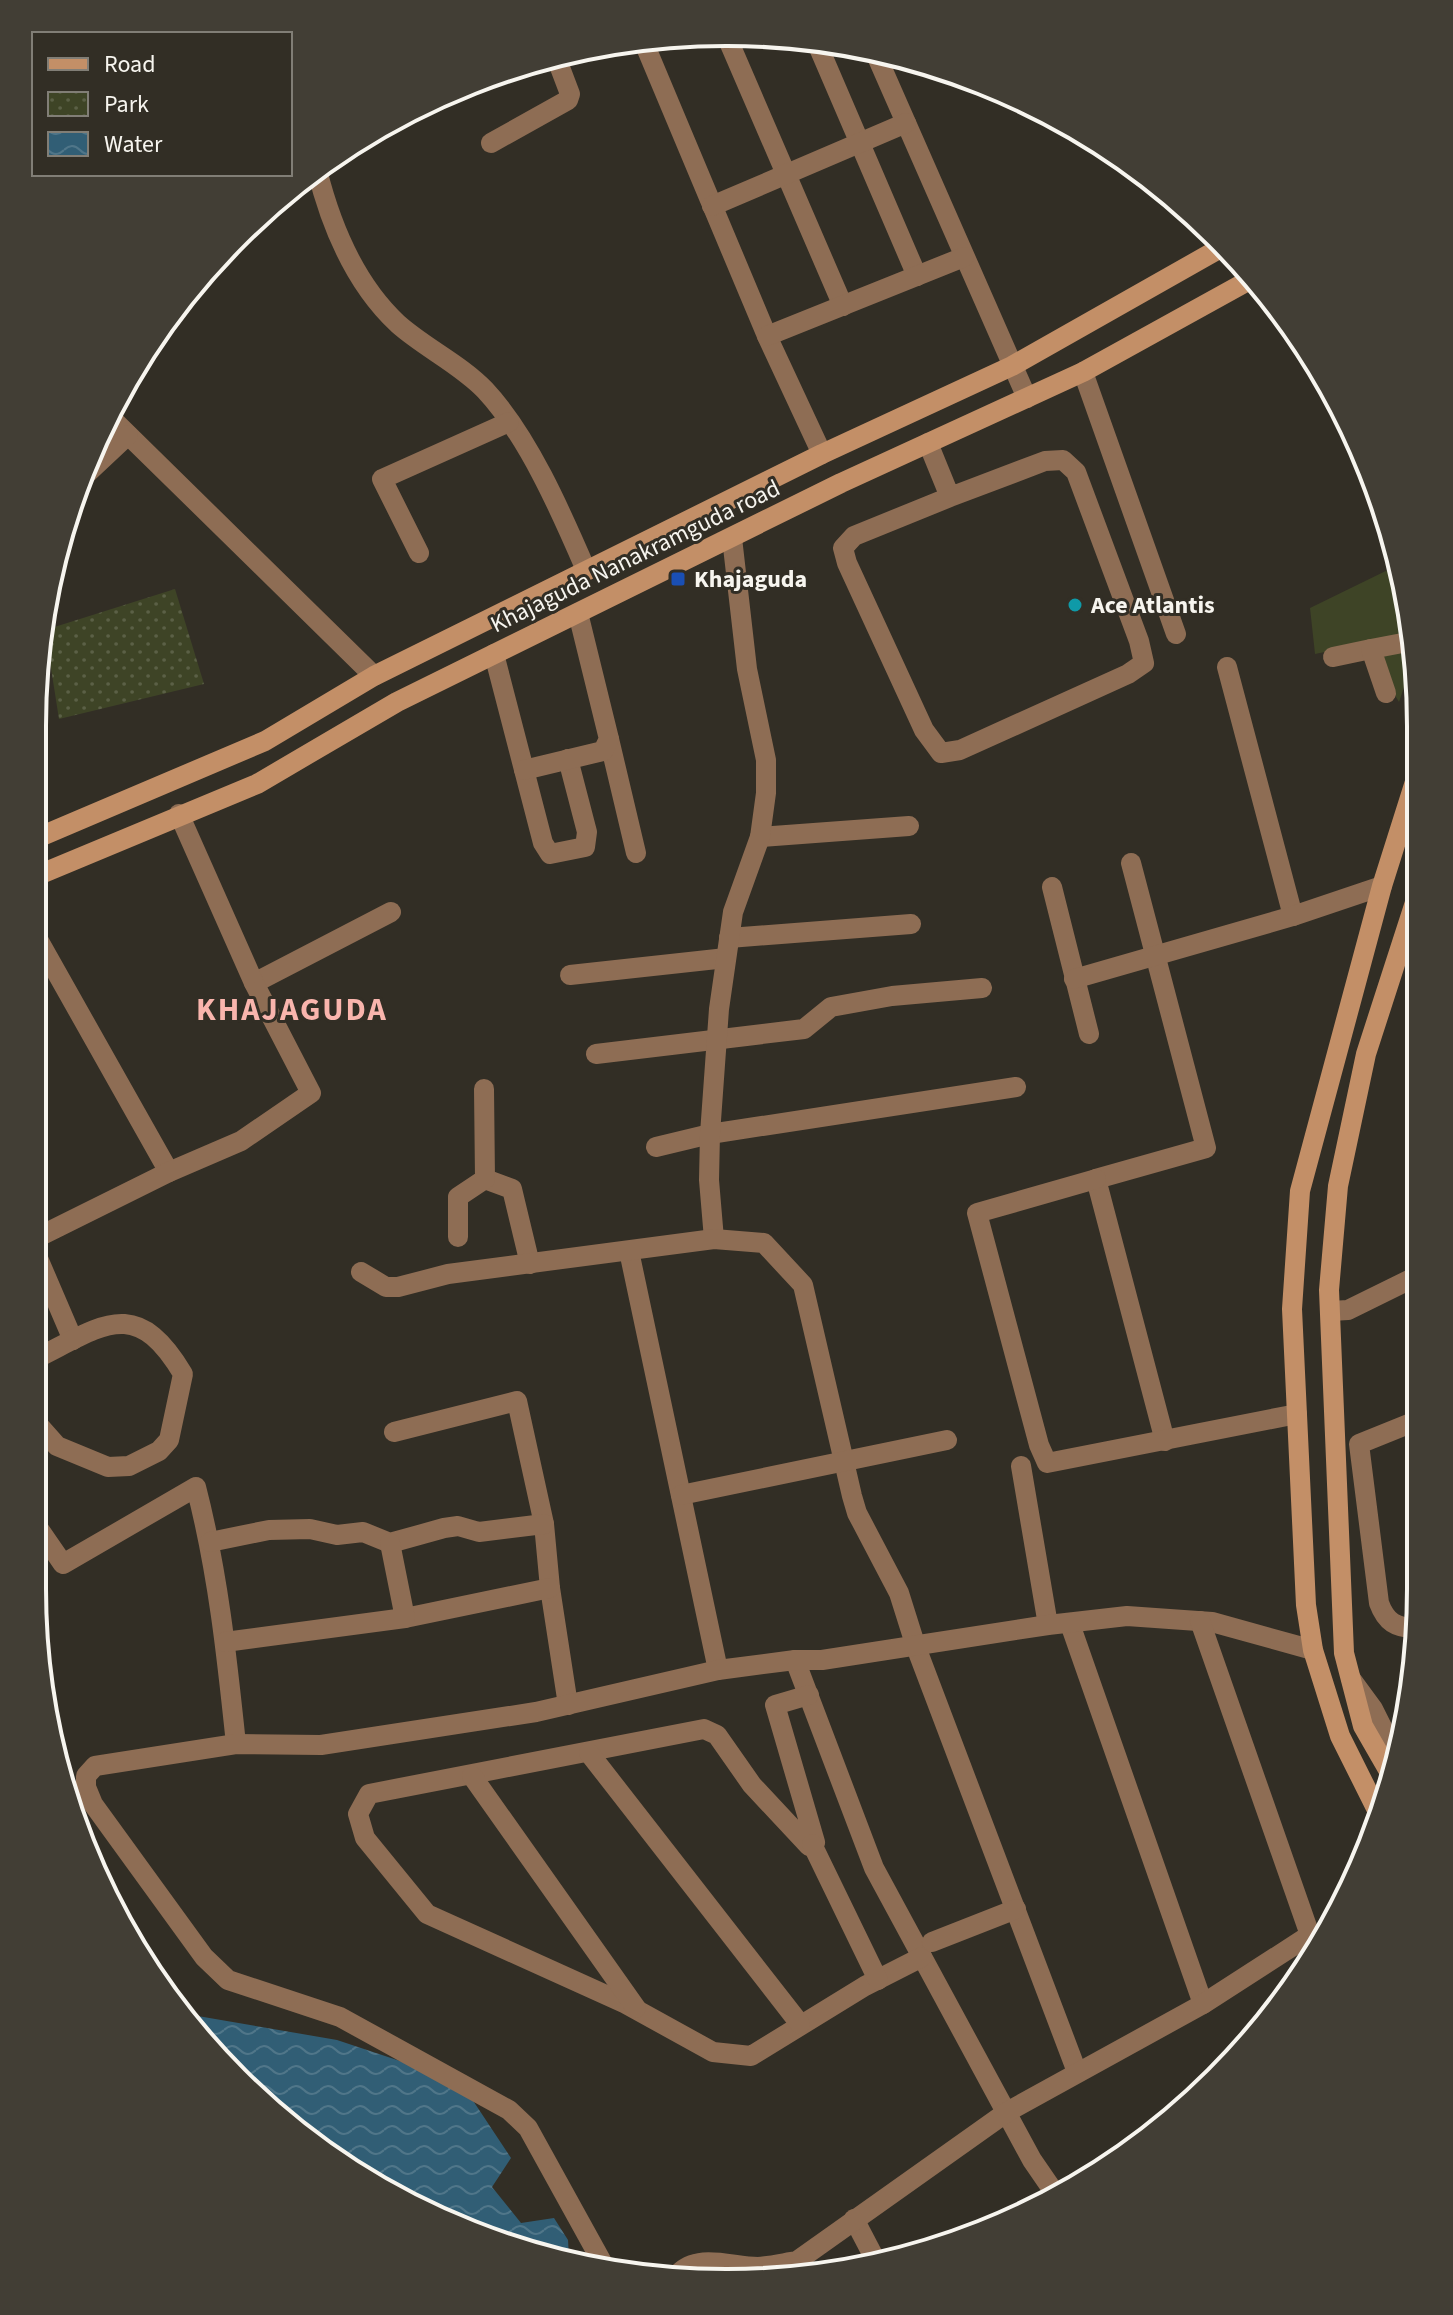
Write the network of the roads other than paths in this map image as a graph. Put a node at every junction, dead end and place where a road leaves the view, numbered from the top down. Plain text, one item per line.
1 (731, 46) edge
2 (647, 51) edge
3 (821, 53) edge
4 (880, 64) edge
5 (560, 67) edge
6 (906, 123) junction
7 (860, 142) junction
8 (491, 143) dead end
9 (786, 174) junction
10 (320, 181) edge
11 (712, 206) junction
12 (1214, 252) edge
13 (964, 257) junction
14 (917, 276) junction
15 (1243, 284) edge
16 (843, 306) junction
17 (767, 336) junction
18 (1012, 366) junction
19 (1083, 372) junction
20 (1027, 398) junction
21 (509, 422) junction
22 (117, 424) edge
23 (128, 435) junction
24 (928, 443) junction
25 (822, 454) junction
26 (100, 461) edge
27 (950, 497) junction
28 (732, 538) junction
29 (419, 553) dead end
30 (586, 570) junction
31 (578, 613) junction
32 (1176, 634) dead end
33 (1402, 643) edge
34 (1371, 649) junction
35 (494, 654) junction
36 (1333, 657) dead end
37 (1227, 667) dead end
38 (374, 676) junction
39 (1386, 693) dead end
40 (609, 739) junction
41 (568, 759) junction
42 (524, 770) junction
43 (1407, 807) edge
44 (179, 814) junction
45 (909, 826) dead end
46 (46, 834) edge
47 (760, 837) junction
48 (636, 853) dead end
49 (1131, 863) dead end
50 (46, 872) edge
51 (1382, 886) junction
52 (1052, 887) dead end
53 (391, 912) dead end
54 (1293, 916) junction
55 (911, 924) dead end
56 (1407, 927) edge
57 (727, 948) junction
58 (46, 954) edge
59 (1156, 955) junction
60 (570, 975) dead end
61 (1074, 979) junction
62 (254, 983) junction
63 (982, 988) dead end
64 (1089, 1034) dead end
65 (717, 1041) junction
66 (596, 1054) dead end
67 (1336, 1057) junction
68 (1364, 1066) junction
69 (1016, 1087) dead end
70 (484, 1089) dead end
71 (710, 1134) junction
72 (656, 1147) dead end
73 (169, 1172) junction
74 (485, 1179) junction
75 (1096, 1179) junction
76 (46, 1233) edge
77 (458, 1237) dead end
78 (714, 1239) junction
79 (629, 1251) junction
80 (530, 1264) junction
81 (361, 1272) dead end
82 (46, 1277) edge
83 (1407, 1281) edge
84 (1331, 1311) junction
85 (73, 1340) junction
86 (46, 1354) edge
87 (1297, 1414) junction
88 (1407, 1425) edge
89 (394, 1432) dead end
90 (46, 1434) edge
91 (947, 1440) dead end
92 (1165, 1441) junction
93 (842, 1460) junction
94 (1021, 1466) dead end
95 (681, 1495) junction
96 (1368, 1515) junction
97 (1337, 1518) junction
98 (544, 1524) junction
99 (46, 1539) edge
100 (1371, 1539) junction
101 (210, 1542) junction
102 (1338, 1542) junction
103 (390, 1543) junction
104 (550, 1588) junction
105 (405, 1618) junction
106 (1200, 1621) junction
107 (1070, 1624) junction
108 (1048, 1625) junction
109 (1406, 1628) edge
110 (225, 1642) junction
111 (916, 1647) junction
112 (1313, 1650) junction
113 (795, 1660) junction
114 (718, 1670) junction
115 (1351, 1679) junction
116 (809, 1695) junction
117 (568, 1705) junction
118 (1389, 1742) edge
119 (236, 1744) junction
120 (589, 1753) junction
121 (1384, 1763) edge
122 (472, 1776) junction
123 (1373, 1801) edge
124 (812, 1844) junction
125 (1016, 1909) junction
126 (927, 1949) junction
127 (878, 1980) junction
128 (1203, 2004) junction
129 (638, 2011) junction
130 (800, 2024) junction
131 (1077, 2072) junction
132 (1007, 2112) junction
133 (1050, 2187) edge
134 (854, 2219) junction
135 (872, 2253) edge
136 (599, 2257) edge
137 (683, 2268) edge

1 - 9 street
2 - 11 street
3 - 7 street
4 - 6 street
5 - 8 street
6 - 7 street
6 - 13 street
7 - 9 street
7 - 14 street
9 - 11 street
9 - 16 street
10 - 21 street
11 - 17 street
12 - 18 main road, Khajaguda Nanakramguda road
13 - 14 street
13 - 18 street
14 - 16 street
15 - 19 main road, Khajaguda Nanakramguda road
16 - 17 street
17 - 25 street
18 - 20 street
18 - 25 main road, Khajaguda Nanakramguda road
19 - 20 main road, Khajaguda Nanakramguda road
19 - 32 street
20 - 24 main road, Khajaguda Nanakramguda road
21 - 29 street
21 - 30 street
22 - 23 street
23 - 26 street
23 - 38 street
24 - 27 street
24 - 28 main road, Khajaguda Nanakramguda road
25 - 30 main road, Khajaguda Nanakramguda road
27 - 27 street
28 - 31 main road, Khajaguda Nanakramguda road
28 - 47 street
30 - 38 main road, Khajaguda Nanakramguda road
31 - 35 main road, Khajaguda Nanakramguda road
31 - 40 street
33 - 34 street
34 - 36 street
34 - 39 street
35 - 42 street
35 - 44 main road, Khajaguda Nanakramguda road
37 - 54 street
38 - 46 main road, Khajaguda Nanakramguda road
40 - 41 street
40 - 48 street
41 - 42 street
41 - 42 street
43 - 51 main road
44 - 50 main road, Khajaguda Nanakramguda road
44 - 62 street
45 - 47 street
47 - 57 street
49 - 59 street
51 - 54 street
51 - 67 main road
52 - 61 street
53 - 62 street
54 - 59 street
55 - 57 street
56 - 68 main road
57 - 60 street
57 - 65 street
58 - 73 street
59 - 61 street
59 - 75 street
61 - 64 street
62 - 73 street
63 - 65 street
65 - 66 street
65 - 71 street
67 - 68 main road
67 - 87 main road
68 - 84 main road
69 - 71 street
70 - 74 street
71 - 72 street
71 - 78 street
73 - 76 street
74 - 77 street
74 - 80 street
75 - 92 street
75 - 92 street
78 - 79 street
78 - 93 street
79 - 80 street
79 - 95 street
80 - 81 street
82 - 85 street
83 - 84 street
84 - 97 main road
85 - 86 street
85 - 90 street
87 - 92 street
87 - 112 main road
88 - 96 street
89 - 98 street
91 - 93 street
93 - 95 street
93 - 111 street
94 - 108 street
95 - 114 street
96 - 97 street
96 - 100 street
97 - 102 main road
98 - 103 street
98 - 104 street
99 - 101 street
100 - 102 street
100 - 109 street
101 - 103 street
101 - 110 street
102 - 115 main road
103 - 105 street
104 - 105 street
104 - 117 street
105 - 110 street
106 - 107 street
106 - 112 street
106 - 128 street
107 - 108 street
107 - 128 street
108 - 111 street
110 - 119 street
111 - 113 street
111 - 125 street
112 - 123 main road
113 - 114 street
113 - 116 street
114 - 117 street
115 - 118 street
115 - 121 main road
116 - 124 street
116 - 126 street
117 - 119 street
119 - 136 street
120 - 122 street
120 - 124 street
120 - 130 street
122 - 129 street
122 - 129 street
124 - 127 street
125 - 126 street
125 - 131 street
126 - 127 street
126 - 132 street
127 - 130 street
128 - 131 street
129 - 130 street
131 - 132 street
132 - 133 street
132 - 134 street
134 - 135 street
134 - 137 street

